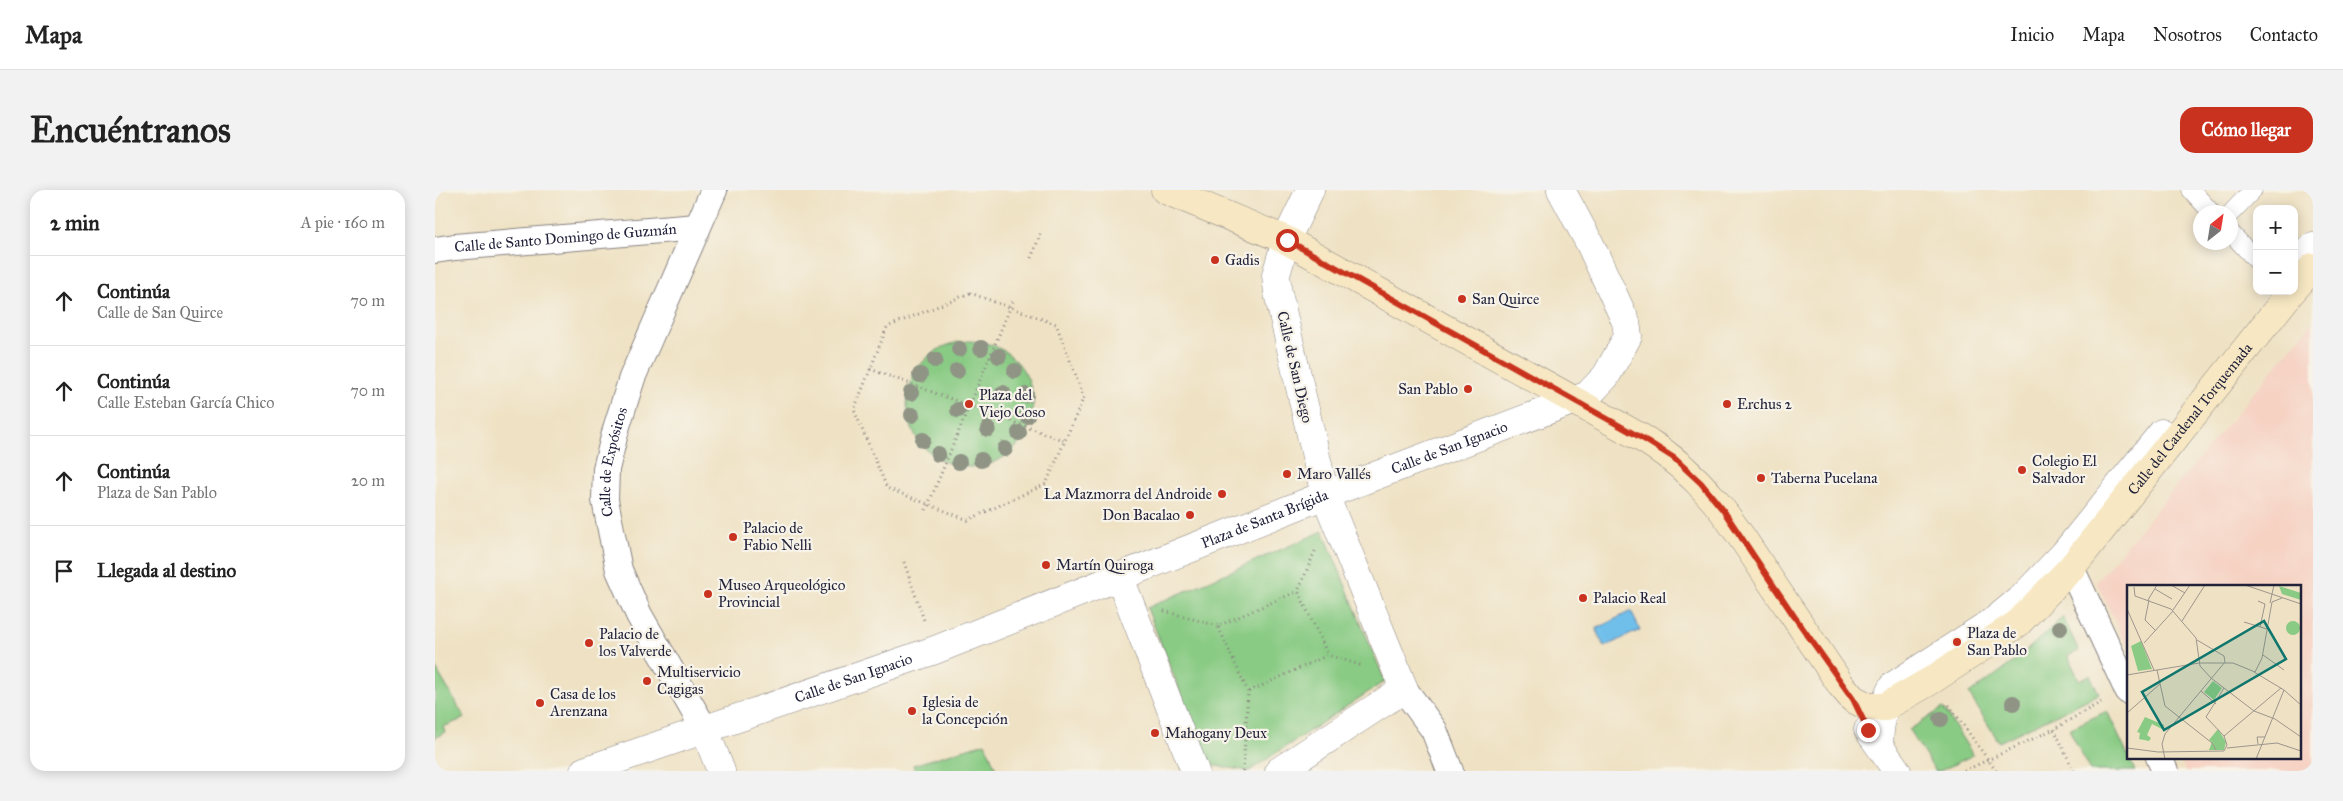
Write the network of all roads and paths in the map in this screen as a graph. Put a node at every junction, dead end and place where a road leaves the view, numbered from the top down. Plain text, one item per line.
1 (714, 190) edge
2 (1165, 190) edge
3 (1309, 190) edge
4 (1561, 190) edge
5 (2191, 190) edge
6 (2249, 192) edge
7 (2205, 205) edge
8 (2238, 205) edge
9 (697, 227) junction
10 (1041, 233) dead end
11 (1287, 240) junction
12 (2238, 241) edge
13 (2313, 247) edge
14 (435, 250) edge
15 (2253, 257) edge
16 (1031, 258) dead end
17 (2298, 265) edge
18 (2313, 267) edge
19 (2298, 281) edge
20 (2285, 295) edge
21 (1013, 300) dead end
22 (1010, 307) junction
23 (870, 369) junction
24 (1574, 401) junction
25 (969, 406) junction
26 (1065, 441) junction
27 (928, 504) junction
28 (1328, 504) junction
29 (925, 510) dead end
30 (2087, 537) junction
31 (904, 562) dead end
32 (2071, 568) junction
33 (1124, 589) junction
34 (1298, 591) junction
35 (1218, 626) junction
36 (935, 650) junction
37 (1328, 655) junction
38 (1402, 683) junction
39 (2127, 689) edge
40 (1248, 692) junction
41 (1853, 699) junction
42 (1946, 700) dead end
43 (1885, 707) junction
44 (2054, 729) junction
45 (705, 730) junction
46 (1879, 744) junction
47 (2159, 758) edge
48 (1989, 759) junction
49 (584, 771) edge
50 (721, 771) edge
51 (1195, 771) edge
52 (1243, 771) edge
53 (1279, 771) edge
54 (1450, 771) edge
55 (1897, 771) edge
56 (1964, 771) edge
57 (1996, 771) edge
58 (2074, 771) edge
59 (2165, 771) edge

1 - 9 street, Calle de Expósitos
2 - 11 main road
3 - 11 street, Calle de San Diego
4 - 24 street, Calle de San Ignacio
5 - 7 lane
6 - 8 lane
9 - 14 street, Calle de Santo Domingo de Guzmán
9 - 45 street, Calle de Expósitos
10 - 16 path
11 - 24 main road
11 - 28 street, Calle de San Diego
12 - 15 lane
13 - 17 street
18 - 19 main road, Calle del Cardenal Torquemada
20 - 30 main road, Calle del Cardenal Torquemada
21 - 22 path
22 - 23 path
22 - 25 path
22 - 26 path
23 - 25 path
23 - 27 path
24 - 28 street, Calle de San Ignacio
24 - 41 main road
25 - 26 path
25 - 27 path
26 - 27 path
27 - 29 path
28 - 33 street, Plaza de Santa Brígida
28 - 34 path
28 - 38 street, Plaza de Santa Brígida
30 - 32 main road
30 - 43 street
31 - 36 path
32 - 39 street
32 - 43 main road
33 - 35 path
33 - 36 street, Calle de San Ignacio
33 - 51 street
34 - 35 path
34 - 37 path
35 - 40 path
36 - 45 street, Calle de San Ignacio
37 - 38 path
37 - 40 path
38 - 53 street
38 - 54 street
39 - 44 path
40 - 52 path
41 - 43 main road
41 - 46 street
42 - 48 path
43 - 46 street
44 - 48 path
44 - 58 path
45 - 49 street, Calle de San Ignacio
45 - 50 street
46 - 55 street
47 - 59 street
48 - 56 path
48 - 57 path

